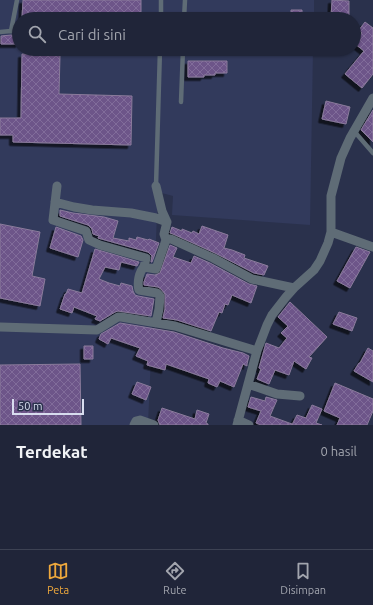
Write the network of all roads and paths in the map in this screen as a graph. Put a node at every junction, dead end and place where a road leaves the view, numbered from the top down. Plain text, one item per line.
1 (17, 0) edge
2 (161, 0) edge
3 (185, 0) edge
4 (15, 12) edge
5 (161, 12) edge
6 (184, 12) edge
7 (12, 27) edge
8 (0, 32) edge
9 (11, 32) joint
10 (160, 56) edge
11 (183, 56) edge
12 (373, 98) edge
13 (182, 102) dead end
14 (354, 131) junction
15 (373, 153) edge
16 (57, 186) dead end
17 (156, 186) joint
18 (55, 202) junction
19 (167, 222) junction
20 (331, 232) junction
21 (166, 240) junction
22 (373, 247) edge
23 (144, 267) junction
24 (294, 288) junction
25 (156, 323) junction
26 (0, 327) edge
27 (257, 351) junction
28 (248, 384) junction
29 (300, 396) dead end
30 (237, 423) edge
31 (134, 425) edge
32 (154, 425) edge
33 (250, 425) edge

1 - 4 lane
2 - 5 lane
3 - 6 lane
7 - 9 lane
8 - 9 lane
10 - 17 lane
11 - 13 lane
12 - 14 street
14 - 15 lane
14 - 20 street
16 - 18 street
17 - 19 street
18 - 19 street
18 - 23 street
19 - 21 street
20 - 22 street
20 - 24 street
21 - 23 street
21 - 24 street
23 - 25 street
24 - 27 street
25 - 26 street
25 - 27 street
27 - 28 street
28 - 29 street
28 - 30 street
30 - 33 street
31 - 32 street

